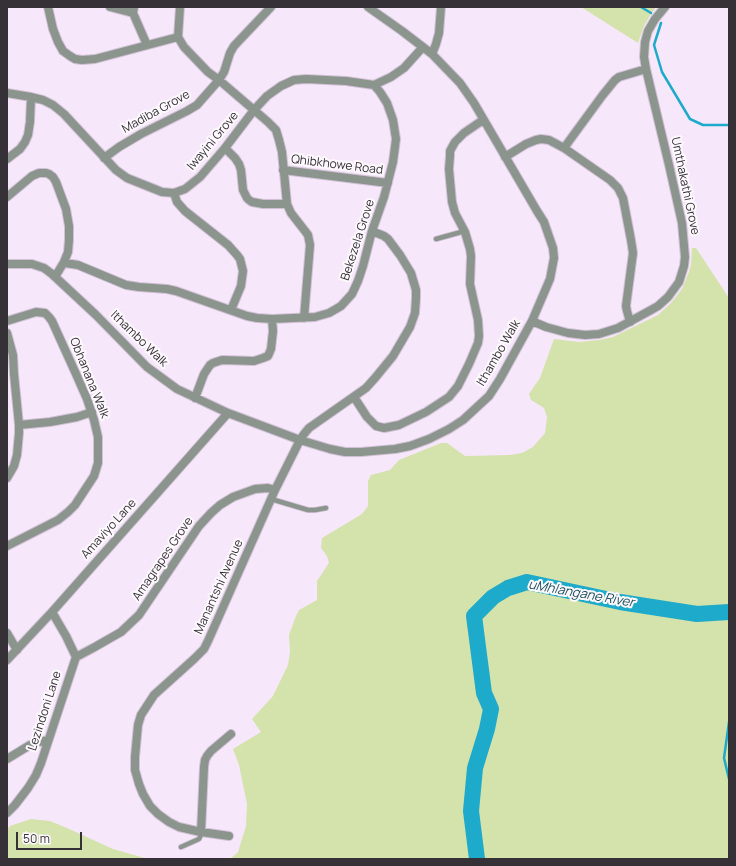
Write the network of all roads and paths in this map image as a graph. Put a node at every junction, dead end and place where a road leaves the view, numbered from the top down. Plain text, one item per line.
1 (48, 7) edge
2 (110, 7) edge
3 (180, 7) edge
4 (271, 7) edge
5 (368, 7) edge
6 (441, 7) edge
7 (665, 7) edge
8 (133, 10) edge
9 (178, 37) junction
10 (147, 45) junction
11 (423, 47) junction
12 (432, 54) junction
13 (646, 69) junction
14 (219, 80) junction
15 (374, 85) junction
16 (7, 93) edge
17 (31, 97) junction
18 (254, 110) junction
19 (483, 120) junction
20 (225, 148) junction
21 (564, 148) junction
22 (505, 157) junction
23 (104, 158) junction
24 (7, 159) edge
25 (283, 170) junction
26 (388, 183) junction
27 (174, 193) junction
28 (7, 197) edge
29 (287, 204) junction
30 (372, 231) junction
31 (465, 231) junction
32 (436, 239) dead end
33 (64, 262) junction
34 (7, 264) edge
35 (55, 277) junction
36 (231, 310) junction
37 (304, 318) junction
38 (272, 319) junction
39 (7, 321) edge
40 (532, 321) junction
41 (630, 322) junction
42 (7, 333) edge
43 (354, 397) junction
44 (196, 398) junction
45 (92, 412) junction
46 (228, 413) junction
47 (19, 425) junction
48 (300, 440) junction
49 (7, 478) edge
50 (275, 490) junction
51 (272, 499) junction
52 (326, 508) dead end
53 (7, 546) edge
54 (52, 612) junction
55 (7, 633) edge
56 (17, 650) junction
57 (76, 657) junction
58 (7, 660) edge
59 (231, 734) dead end
60 (48, 740) junction
61 (7, 759) edge
62 (7, 813) edge
63 (201, 832) junction
64 (229, 836) dead end
65 (181, 847) dead end

1 - 10 street
2 - 8 street
3 - 9 street
4 - 14 street, Madiba Grove
5 - 11 street, Ithambo Walk
6 - 12 street
7 - 13 street, Umthakathi Grove
8 - 10 street
9 - 10 street
9 - 14 street
11 - 12 street, Ithambo Walk
11 - 15 street
12 - 19 street, Ithambo Walk
13 - 21 street
13 - 41 street, Umthakathi Grove
14 - 18 street
14 - 23 street, Madiba Grove
15 - 18 street, Iwayini Grove
15 - 26 street, Bekezela Grove
16 - 17 street
17 - 23 street
17 - 24 street
18 - 20 street, Iwayini Grove
18 - 25 street
19 - 22 street, Ithambo Walk
19 - 31 street
20 - 27 street, Iwayini Grove
20 - 29 street
21 - 22 street
21 - 41 street
22 - 40 street, Ithambo Walk
23 - 27 street
25 - 26 street, Qhibkhowe Road
25 - 29 street
26 - 30 street, Bekezela Grove
27 - 36 street
28 - 33 street
29 - 37 street
30 - 37 street, Bekezela Grove
30 - 43 street, Manantshi Avenue
31 - 32 lane
31 - 43 street
33 - 35 street
33 - 36 street, Bekezela Grove
34 - 35 street, Ithambo Walk
35 - 44 street, Ithambo Walk
36 - 38 street, Bekezela Grove
37 - 38 street, Bekezela Grove
38 - 44 street
39 - 45 street, Obhanana Walk
40 - 41 street, Umthakathi Grove
40 - 48 street, Ithambo Walk
42 - 47 street
43 - 48 street, Manantshi Avenue
44 - 46 street, Ithambo Walk
45 - 47 street
45 - 53 street, Obhanana Walk
46 - 48 street, Ithambo Walk
46 - 54 street, Amaviyo Lane
47 - 49 street
48 - 50 street, Manantshi Avenue
50 - 51 street, Manantshi Avenue
50 - 57 street, Amagrapes Grove
51 - 52 lane
51 - 63 street, Manantshi Avenue
54 - 56 street, Amaviyo Lane
54 - 57 street
55 - 56 street
56 - 58 street, Amaviyo Lane
57 - 60 street, Lezindoni Lane
59 - 63 street
60 - 61 street
60 - 62 street, Lezindoni Lane
63 - 64 street, Manantshi Avenue
63 - 65 lane

